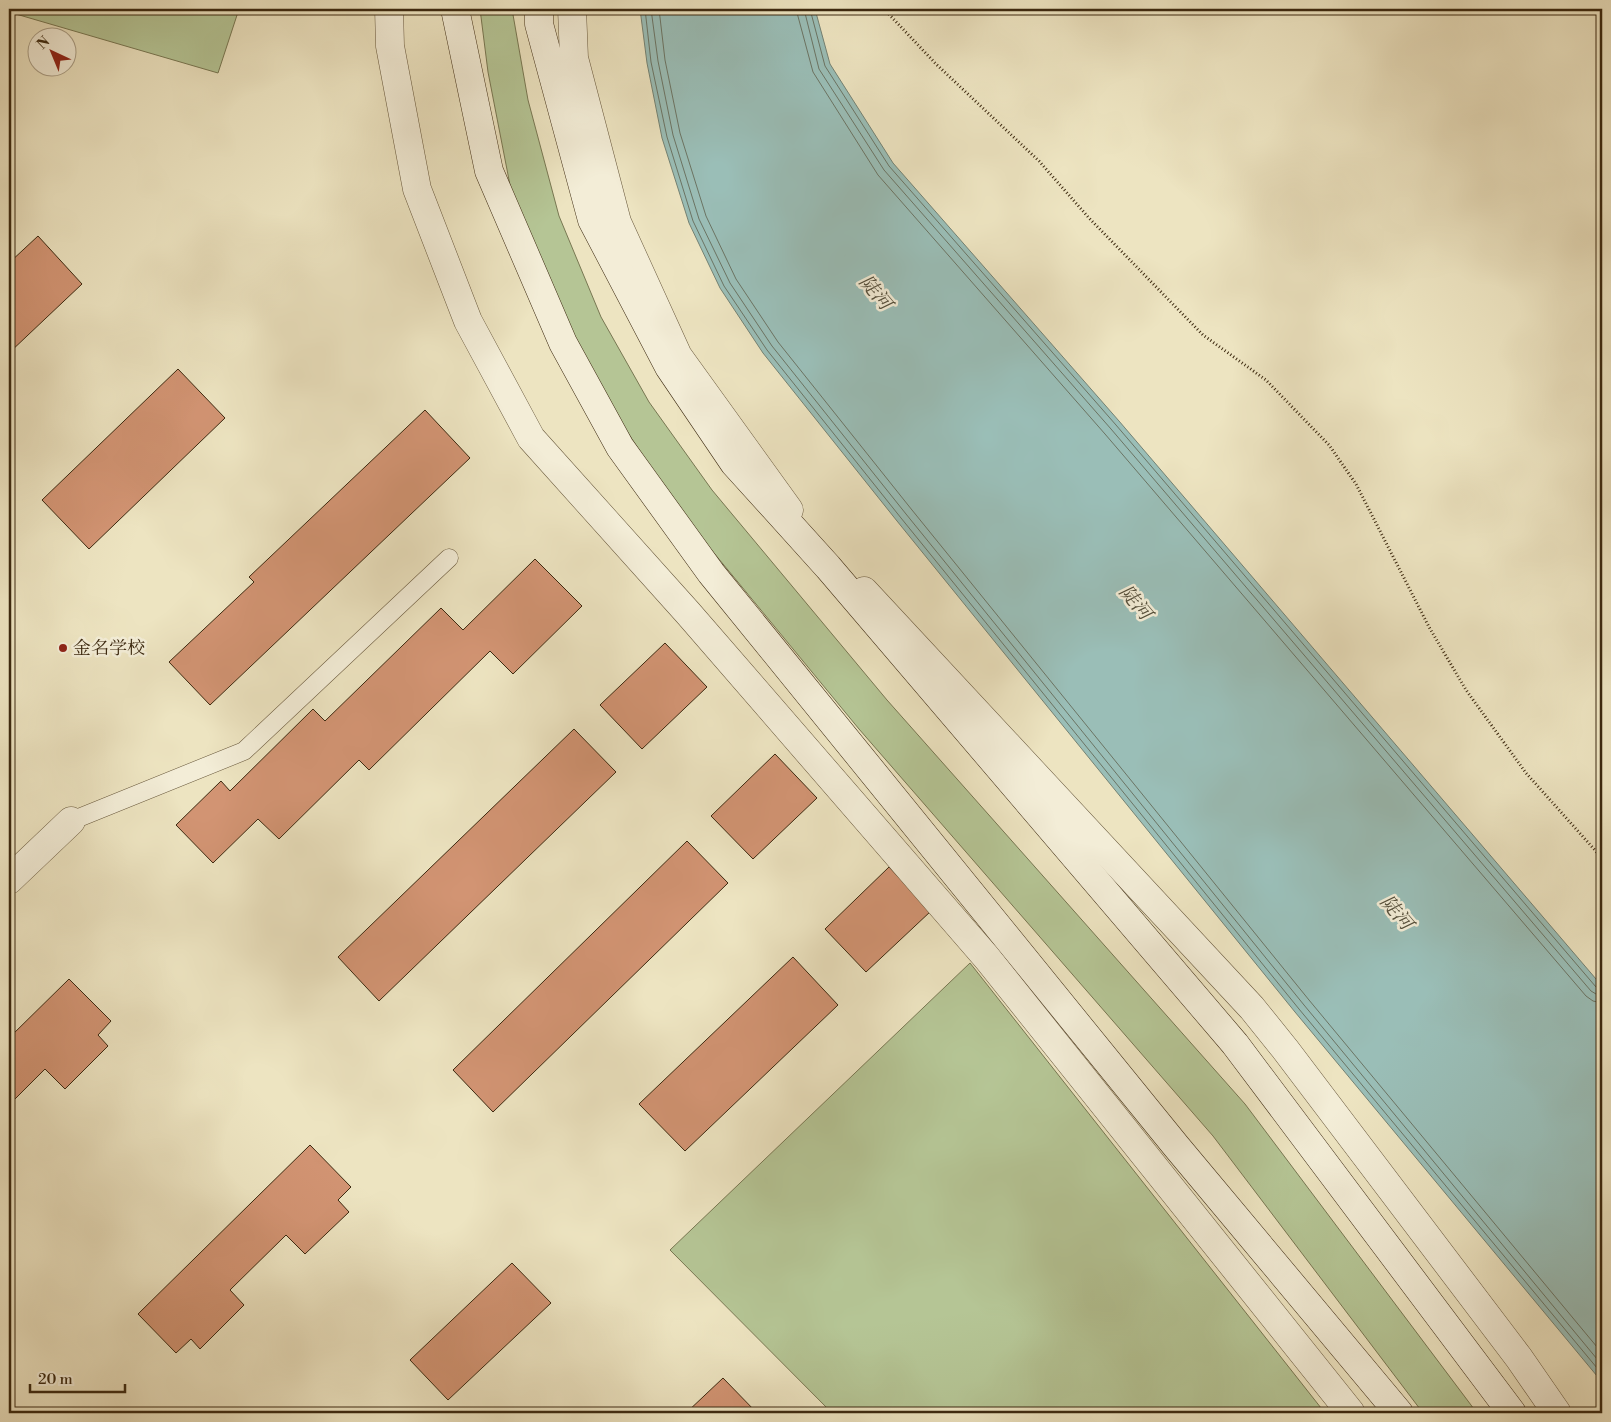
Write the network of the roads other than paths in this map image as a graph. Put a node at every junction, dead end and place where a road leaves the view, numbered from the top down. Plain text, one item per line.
1 (389, 9) edge
2 (455, 9) edge
3 (539, 9) edge
4 (572, 9) edge
5 (449, 558) dead end
6 (71, 821) joint
7 (9, 880) edge
8 (1351, 1413) edge
9 (1399, 1413) edge
10 (1512, 1413) edge
11 (1557, 1413) edge

1 - 8 street
2 - 9 street
3 - 10 street
4 - 11 street
5 - 6 lane
6 - 7 street

